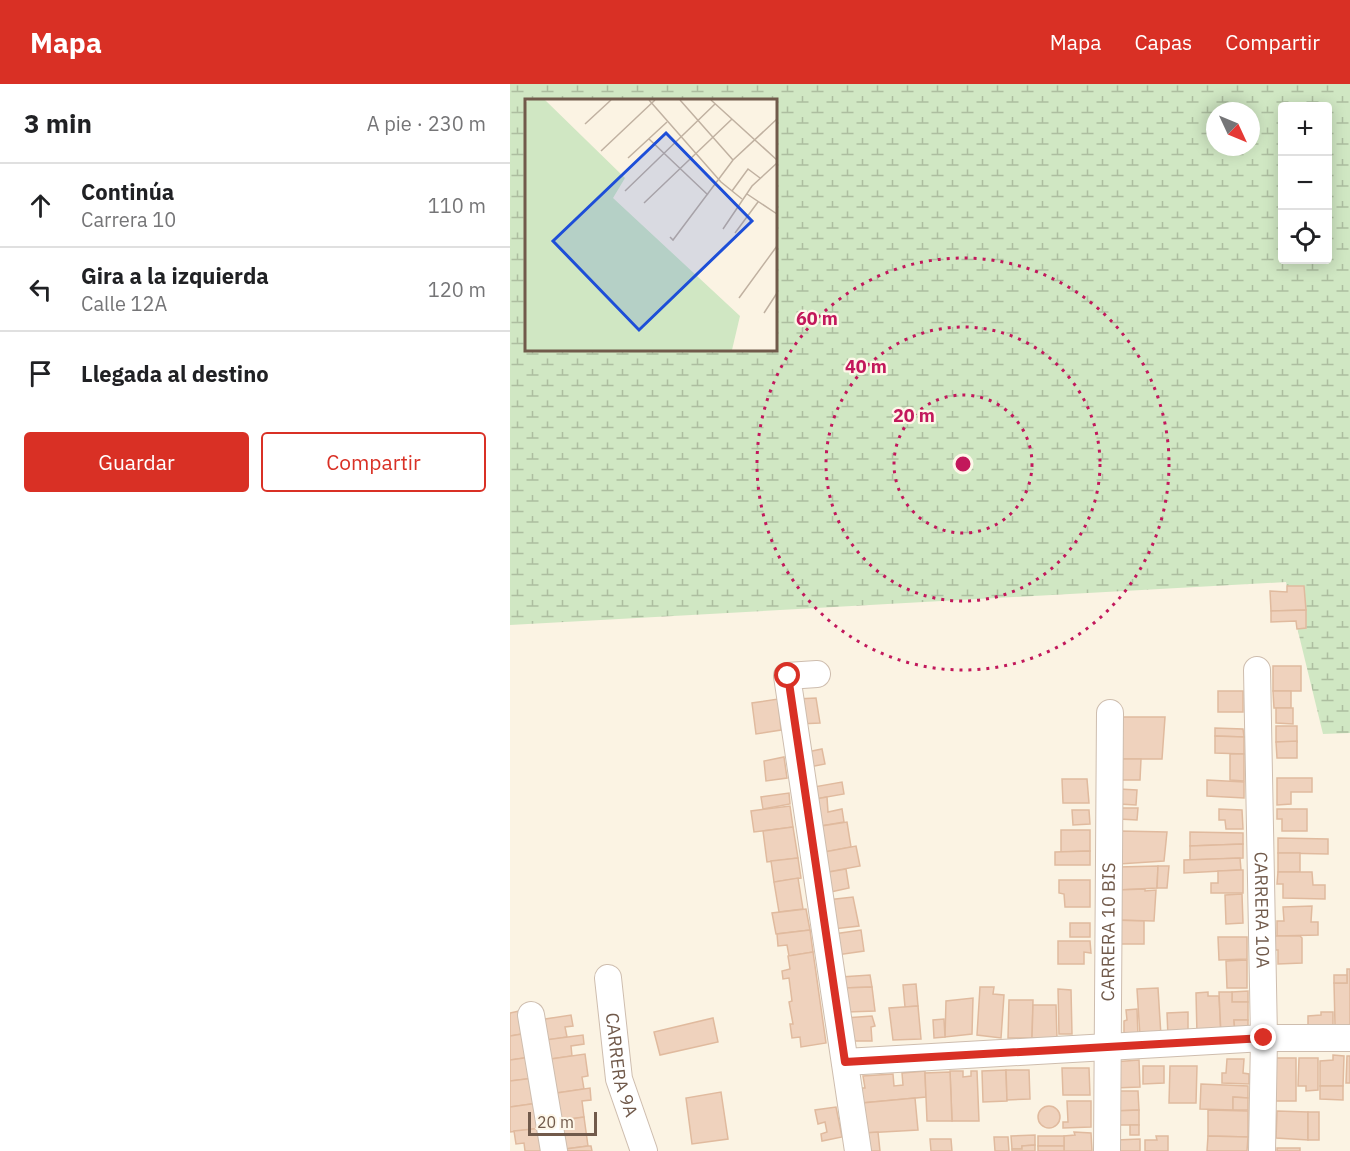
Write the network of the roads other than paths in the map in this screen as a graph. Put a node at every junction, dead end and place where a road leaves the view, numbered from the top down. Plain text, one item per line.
1 (1257, 670) dead end
2 (817, 674) dead end
3 (1110, 713) dead end
4 (608, 978) dead end
5 (531, 1015) dead end
6 (1264, 1038) junction
7 (1350, 1038) edge
8 (1108, 1047) junction
9 (845, 1062) junction
10 (554, 1151) edge
11 (644, 1151) edge
12 (858, 1151) edge
13 (1107, 1151) edge
14 (1262, 1151) edge

1 - 6 street, CARRERA 10A
2 - 9 street
3 - 8 street, CARRERA 10 BIS
4 - 11 street, CARRERA 9A
5 - 10 street
6 - 7 street
6 - 8 street
6 - 14 street, CARRERA 10A
8 - 9 street
8 - 13 street, CARRERA 10 BIS
9 - 12 street

